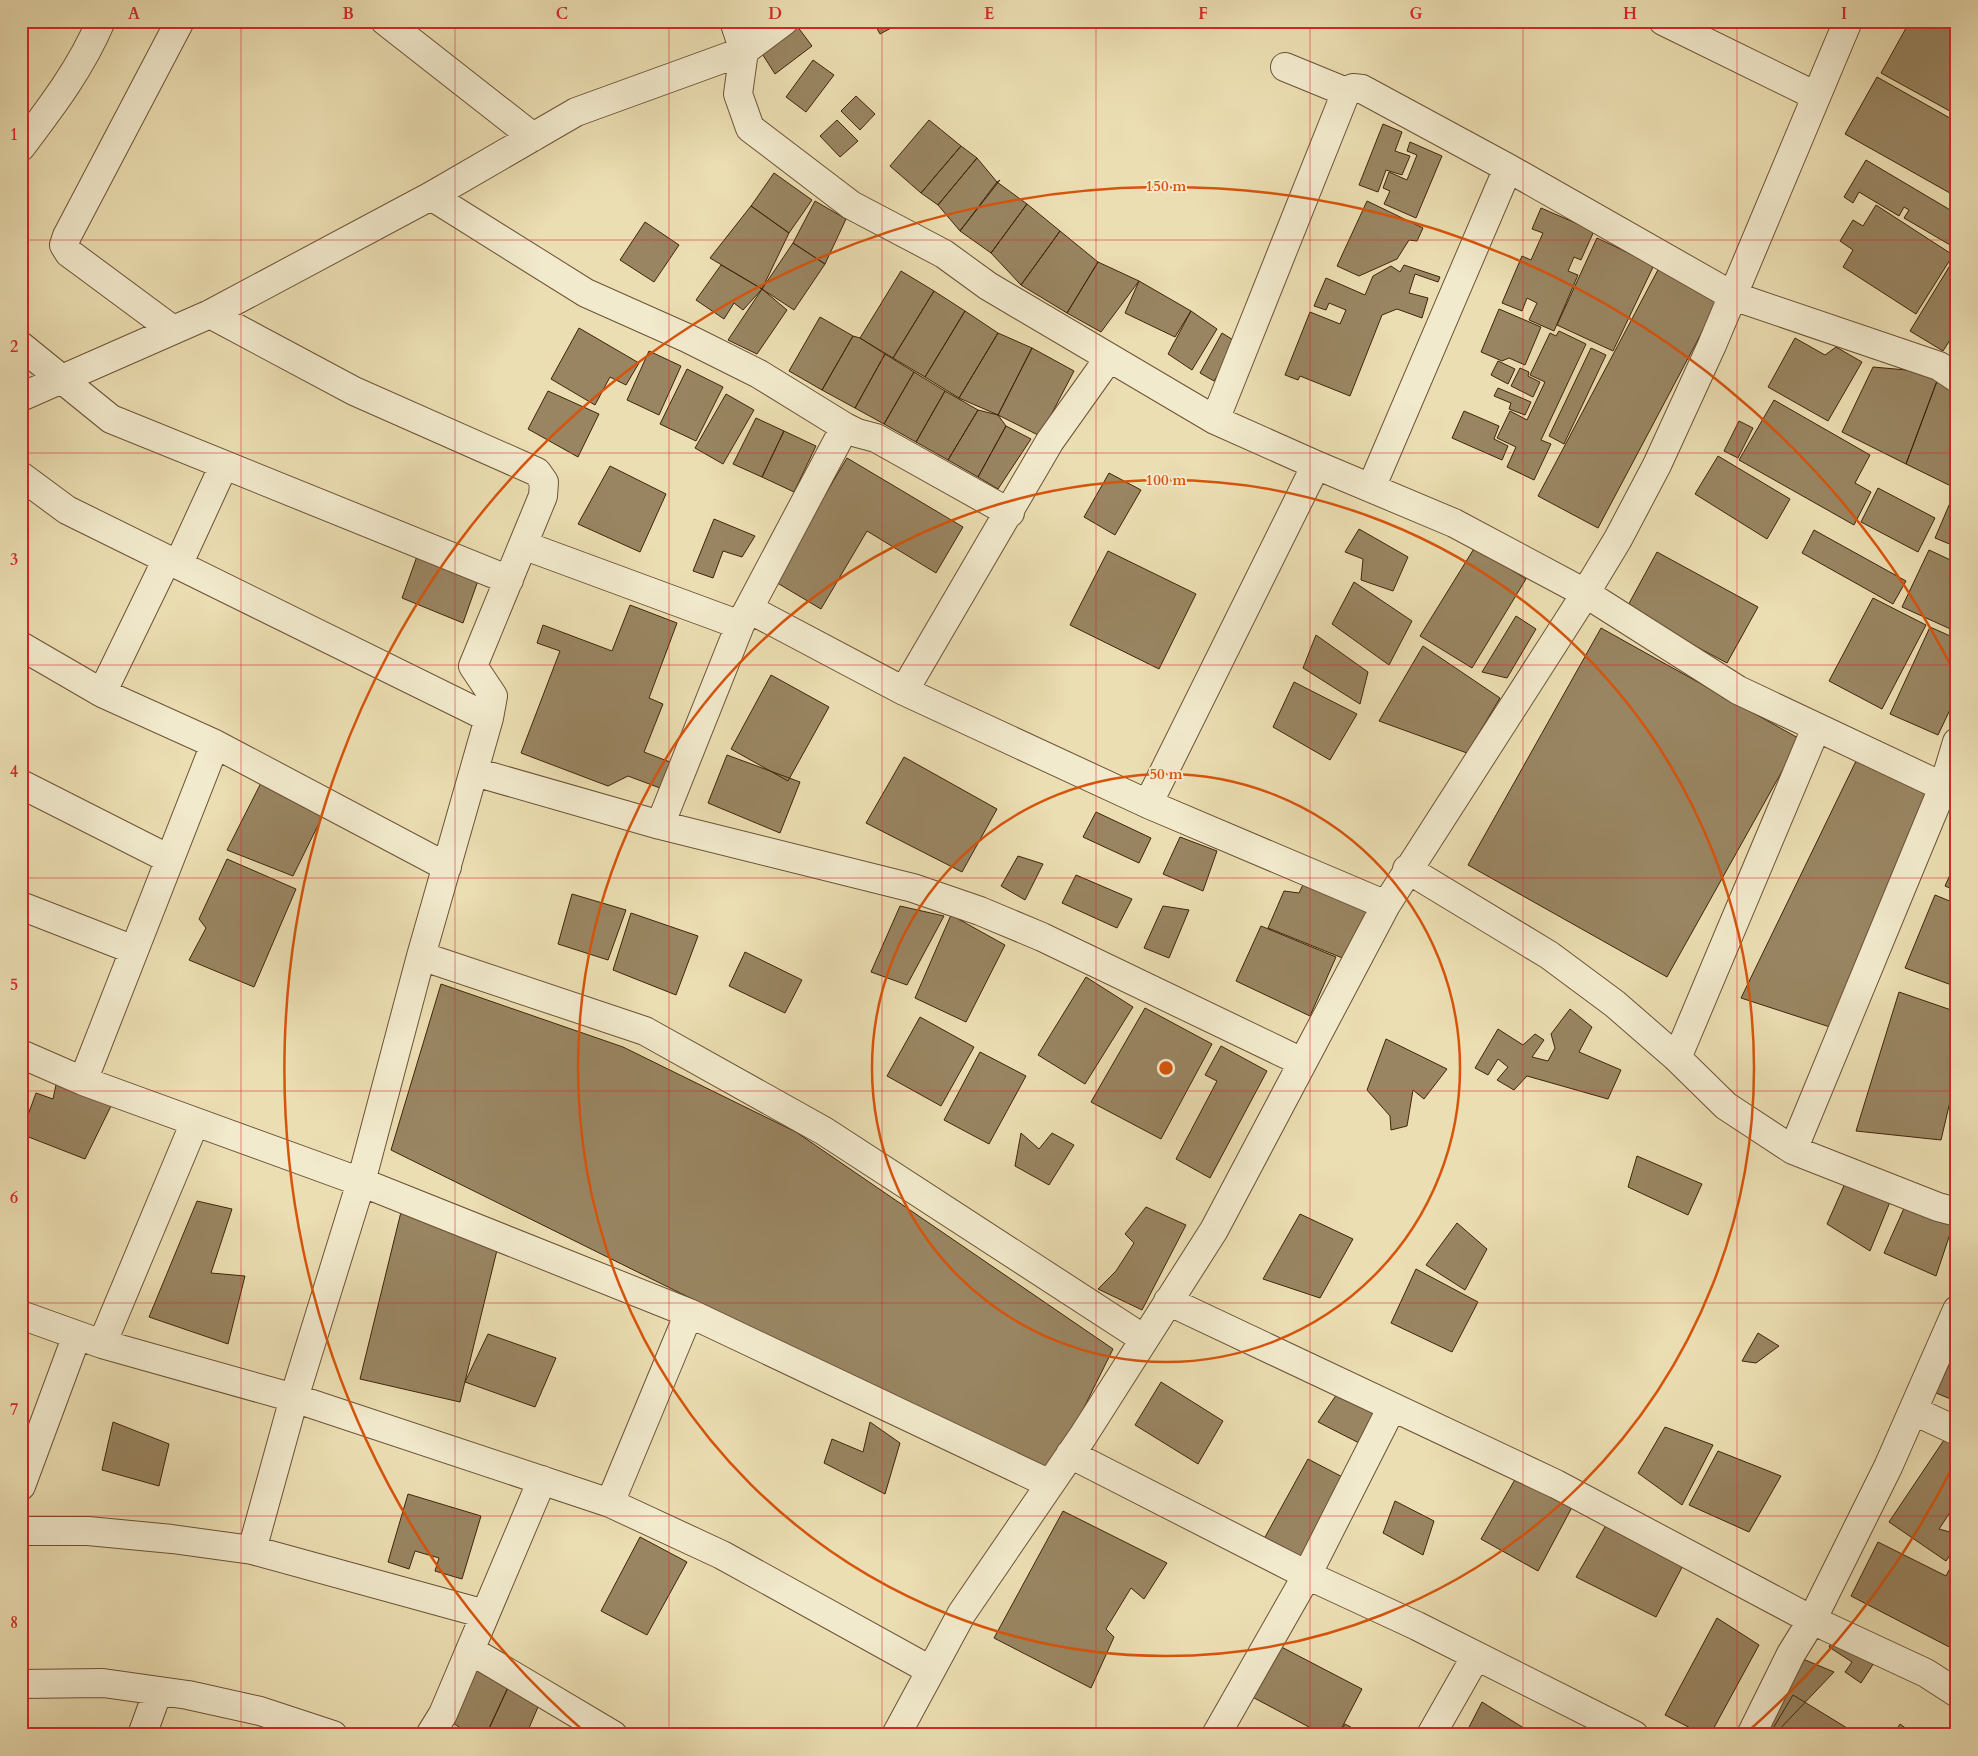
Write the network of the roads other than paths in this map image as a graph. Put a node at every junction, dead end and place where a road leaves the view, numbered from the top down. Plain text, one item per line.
1 (101, 21) edge
2 (180, 21) edge
3 (385, 21) edge
4 (734, 21) edge
5 (784, 21) edge
6 (1663, 21) edge
7 (1848, 21) edge
8 (744, 51) junction
9 (1286, 67) dead end
10 (1346, 92) junction
11 (1816, 96) junction
12 (533, 137) junction
13 (21, 147) edge
14 (1508, 168) junction
15 (431, 196) junction
16 (1733, 296) junction
17 (210, 314) junction
18 (173, 330) junction
19 (21, 346) edge
20 (1109, 358) junction
21 (1957, 378) edge
22 (59, 379) junction
23 (21, 397) edge
24 (1215, 420) junction
25 (845, 427) junction
26 (224, 465) junction
27 (1316, 465) junction
28 (21, 476) edge
29 (1371, 488) junction
30 (1010, 513) junction
31 (523, 544) junction
32 (172, 562) junction
33 (509, 580) junction
34 (1585, 593) junction
35 (745, 617) junction
36 (21, 646) edge
37 (904, 691) junction
38 (102, 693) junction
39 (490, 718) junction
40 (1816, 728) junction
41 (1957, 742) edge
42 (215, 744) junction
43 (475, 772) junction
44 (21, 784) edge
45 (1950, 787) edge
46 (1148, 804) junction
47 (660, 825) junction
48 (169, 859) junction
49 (447, 867) junction
50 (1407, 870) junction
51 (1386, 905) junction
52 (21, 906) edge
53 (134, 950) junction
54 (421, 956) junction
55 (21, 1054) edge
56 (1677, 1058) junction
57 (1302, 1062) junction
58 (83, 1081) junction
59 (195, 1122) junction
60 (1793, 1150) junction
61 (361, 1182) junction
62 (1957, 1212) edge
63 (1168, 1301) junction
64 (1957, 1310) edge
65 (689, 1313) junction
66 (21, 1315) edge
67 (77, 1335) junction
68 (1144, 1339) junction
69 (102, 1344) junction
70 (294, 1398) junction
71 (1392, 1407) junction
72 (1914, 1411) junction
73 (1957, 1432) edge
74 (1070, 1454) junction
75 (542, 1480) junction
76 (1050, 1484) junction
77 (21, 1486) edge
78 (610, 1502) junction
79 (21, 1531) edge
80 (252, 1550) junction
81 (1307, 1575) junction
82 (485, 1614) junction
83 (1812, 1620) junction
84 (470, 1650) junction
85 (1476, 1656) junction
86 (930, 1670) junction
87 (21, 1684) edge
88 (158, 1691) junction
89 (1957, 1693) edge
90 (142, 1735) edge
91 (333, 1735) edge
92 (430, 1735) edge
93 (613, 1735) edge
94 (896, 1735) edge
95 (1216, 1735) edge
96 (1431, 1735) edge
97 (1634, 1735) edge
98 (1751, 1735) edge

1 - 13 street
2 - 18 street
3 - 12 street
4 - 8 street
5 - 8 street
6 - 11 street
7 - 11 street
8 - 12 street
8 - 20 street
9 - 10 street
10 - 14 street
10 - 24 street
11 - 16 street
12 - 15 street
14 - 16 street
14 - 29 street
15 - 17 street
15 - 25 street
16 - 21 street
16 - 34 street
17 - 18 street
17 - 31 street
18 - 22 street
19 - 22 street
20 - 24 street
20 - 30 street
22 - 23 street
22 - 26 street
24 - 27 street
25 - 30 street
25 - 35 street
26 - 32 street
26 - 33 street
27 - 29 street
27 - 46 street
28 - 32 street
29 - 34 street
30 - 37 street
31 - 33 street
31 - 35 street
32 - 38 street
32 - 39 street
33 - 39 street
34 - 40 street
34 - 50 street
35 - 37 street
35 - 47 street
36 - 38 street
37 - 46 street
38 - 42 street
39 - 43 street
40 - 45 street
40 - 56 street
41 - 45 street
42 - 48 street
42 - 49 street
43 - 47 street
43 - 49 street
44 - 48 street
45 - 60 street
46 - 51 street
47 - 57 street
48 - 53 street
49 - 54 street
50 - 51 street
50 - 56 street
51 - 57 street
52 - 53 street
53 - 58 street
54 - 61 street
54 - 68 street
55 - 58 street
56 - 60 street
57 - 63 street
58 - 59 street
59 - 61 street
59 - 69 street
60 - 62 street
61 - 65 street
61 - 70 street
63 - 68 street
63 - 71 street
64 - 72 street
65 - 76 street
65 - 78 street
66 - 67 street
67 - 69 street
67 - 77 street
68 - 74 street
69 - 70 street
70 - 75 street
70 - 80 street
71 - 81 street
71 - 83 street
72 - 73 street
72 - 83 street
74 - 76 street
74 - 81 street
75 - 78 street
75 - 82 street
76 - 86 street
78 - 86 street
79 - 80 street
80 - 82 street
81 - 85 street
81 - 95 street
82 - 84 street
83 - 89 street
83 - 98 street
84 - 92 street
84 - 93 street
85 - 96 street
85 - 97 street
86 - 94 street
87 - 88 street
88 - 90 street
88 - 91 street

